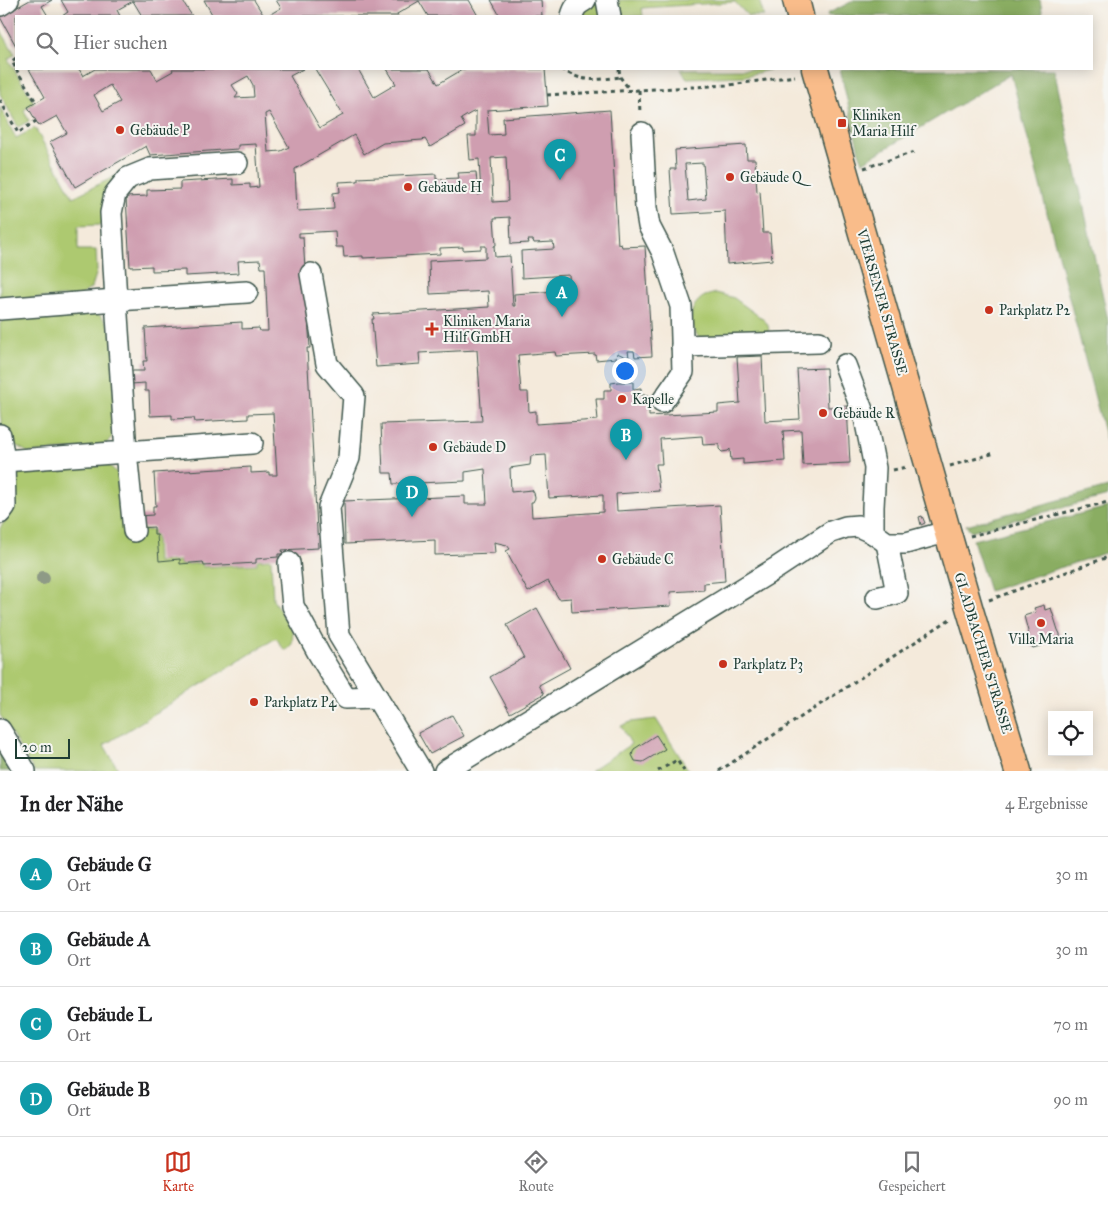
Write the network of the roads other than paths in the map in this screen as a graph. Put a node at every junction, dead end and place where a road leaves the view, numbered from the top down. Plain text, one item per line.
1 (8, 0) edge
2 (585, 0) edge
3 (607, 0) edge
4 (796, 0) edge
5 (0, 5) edge
6 (572, 15) edge
7 (610, 15) edge
8 (800, 15) edge
9 (816, 70) edge
10 (642, 133) road end
11 (237, 163) dead end
12 (311, 274) dead end
13 (247, 292) dead end
14 (116, 300) junction
15 (0, 309) edge
16 (819, 342) dead end
17 (682, 346) junction
18 (845, 366) dead end
19 (662, 402) dead end
20 (0, 435) edge
21 (252, 443) dead end
22 (126, 452) junction
23 (4, 461) junction
24 (0, 513) edge
25 (134, 531) dead end
26 (948, 534) junction
27 (880, 538) junction
28 (289, 563) dead end
29 (877, 598) dead end
30 (377, 697) junction
31 (0, 730) edge
32 (25, 771) edge
33 (422, 771) edge
34 (445, 771) edge
35 (1018, 771) edge

1 - 5 lane
2 - 6 lane
3 - 7 lane
4 - 8 main road
9 - 26 main road, VIERSENER STRASSE
10 - 17 lane
11 - 14 lane
12 - 30 lane
13 - 14 lane
14 - 15 lane
14 - 22 lane
16 - 17 lane
17 - 19 lane
18 - 27 lane
20 - 23 lane
21 - 22 lane
22 - 23 lane
22 - 25 lane
23 - 24 lane
26 - 27 lane
26 - 35 main road, GLADBACHER STRASSE
27 - 29 lane
27 - 34 lane
28 - 30 lane
30 - 33 lane
31 - 32 lane

